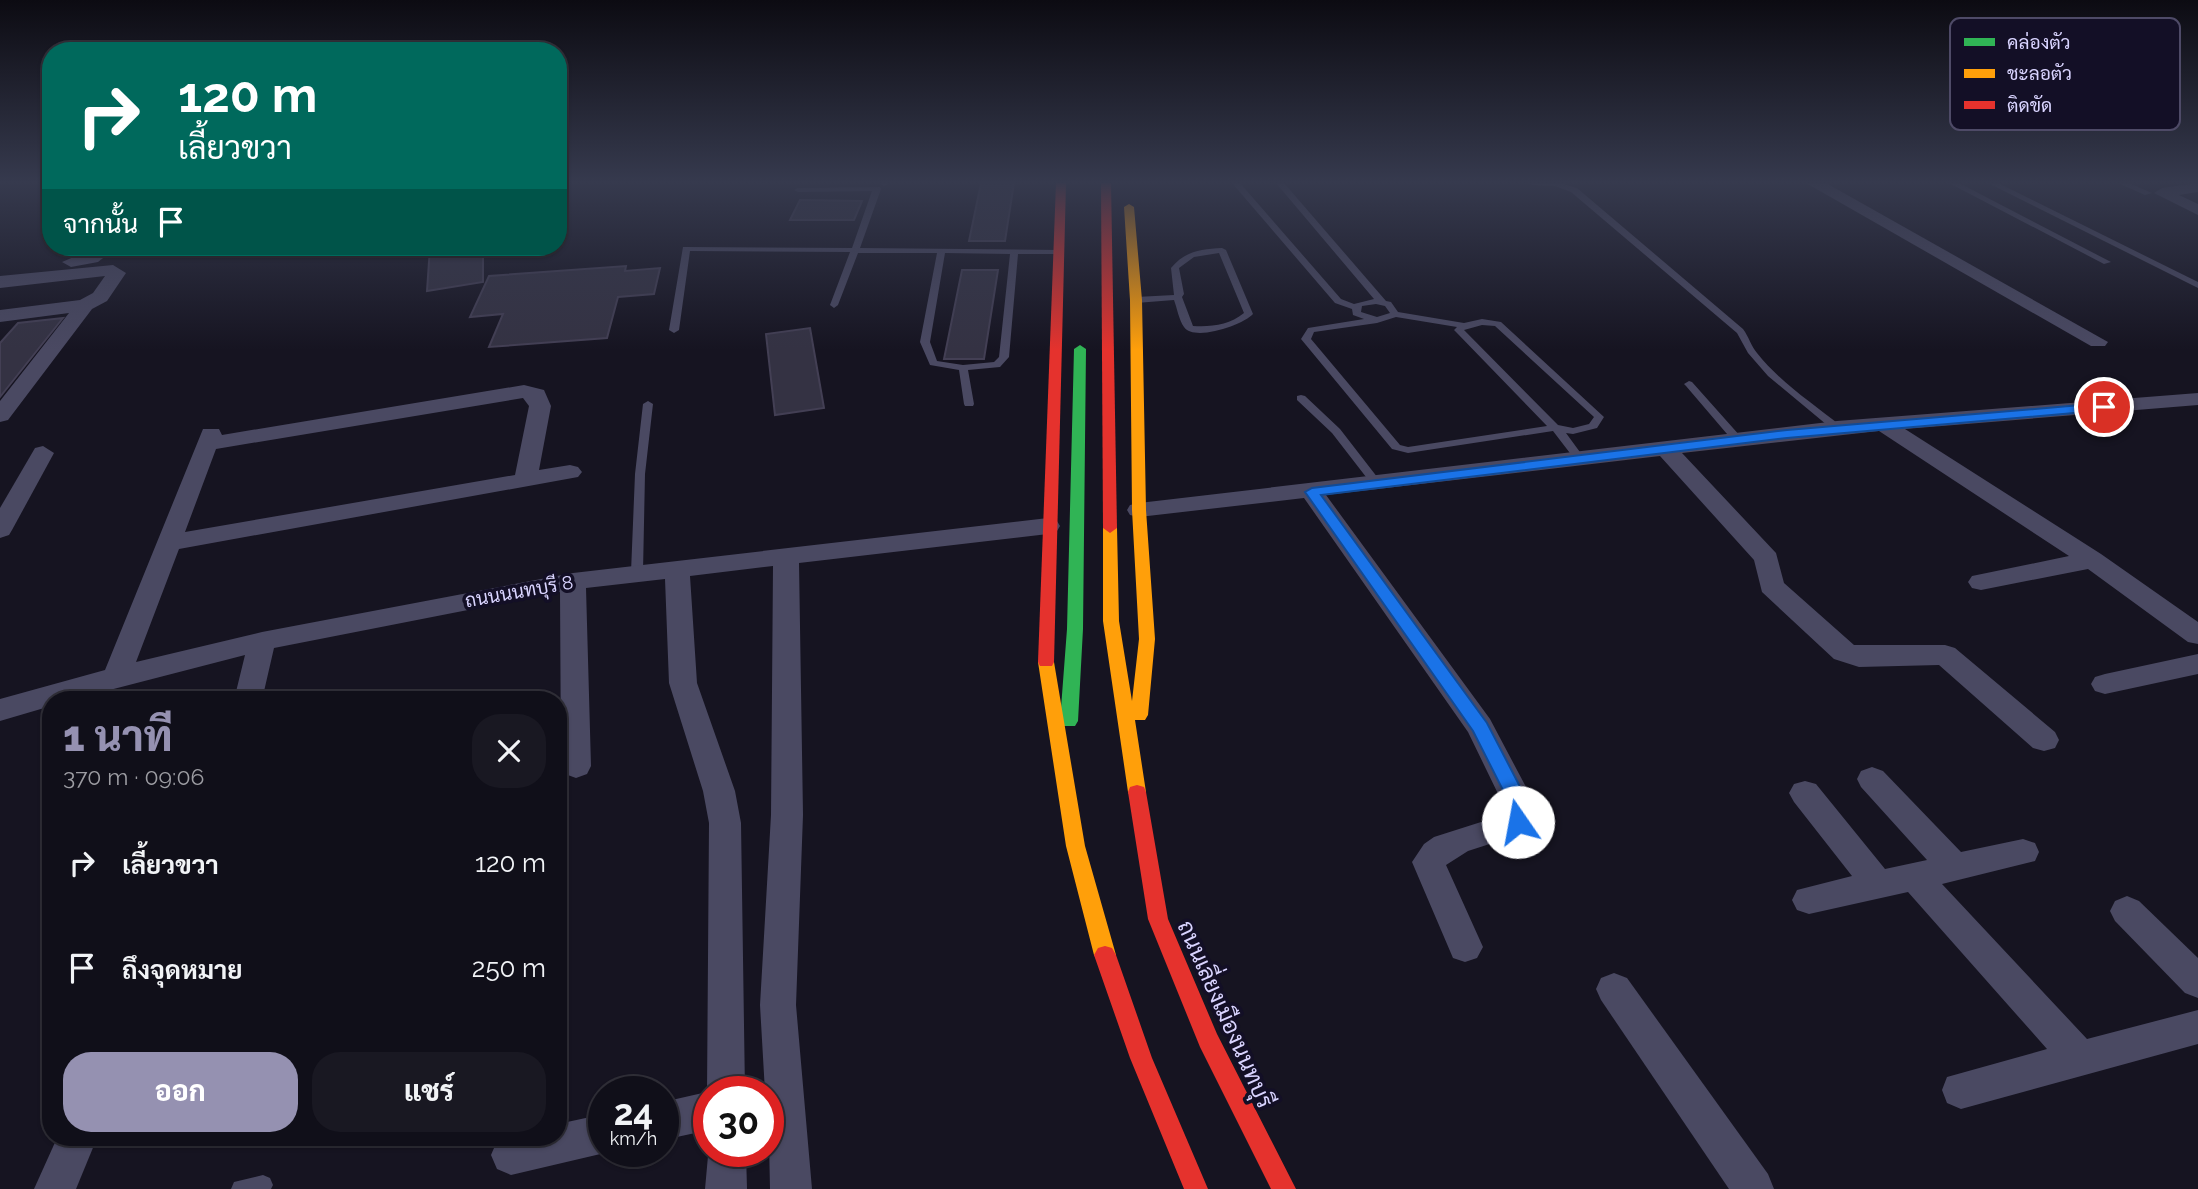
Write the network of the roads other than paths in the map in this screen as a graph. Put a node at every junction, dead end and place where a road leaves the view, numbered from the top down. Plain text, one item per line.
1 (859, 238) edge
2 (1060, 238) edge
3 (1107, 238) edge
4 (1131, 238) edge
5 (1284, 238) edge
6 (1328, 238) edge
7 (1628, 238) edge
8 (1913, 238) edge
9 (2061, 238) edge
10 (2104, 238) edge
11 (855, 250) junction
12 (941, 251) junction
13 (1014, 252) junction
14 (1060, 252) junction
15 (95, 256) edge
16 (2107, 262) dead end
17 (0, 269) edge
18 (0, 282) edge
19 (2198, 285) edge
20 (1177, 297) junction
21 (1136, 300) junction
22 (1382, 302) junction
23 (85, 305) junction
24 (834, 305) dead end
25 (1355, 307) junction
26 (1395, 314) junction
27 (0, 316) edge
28 (1371, 320) junction
29 (1464, 327) junction
30 (674, 330) dead end
31 (1080, 336) dead end
32 (2098, 342) dead end
33 (963, 368) junction
34 (1689, 384) dead end
35 (1301, 398) dead end
36 (2198, 399) edge
37 (648, 404) dead end
38 (969, 404) dead end
39 (0, 415) edge
40 (1884, 425) junction
41 (1555, 428) junction
42 (1837, 428) junction
43 (1737, 439) junction
44 (1666, 449) junction
45 (44, 453) dead end
46 (1580, 459) junction
47 (570, 472) dead end
48 (526, 479) junction
49 (1377, 484) junction
50 (1312, 492) junction
51 (1139, 510) junction
52 (1048, 526) junction
53 (0, 530) edge
54 (168, 543) junction
55 (786, 558) junction
56 (2092, 560) junction
57 (677, 569) junction
58 (637, 572) junction
59 (573, 581) junction
60 (1981, 582) dead end
61 (2198, 635) edge
62 (262, 641) junction
63 (2198, 664) edge
64 (116, 677) junction
65 (2105, 684) dead end
66 (67, 691) edge
67 (250, 691) edge
68 (42, 698) edge
69 (0, 710) edge
70 (2044, 740) dead end
71 (576, 766) dead end
72 (1133, 768) junction
73 (1872, 779) dead end
74 (1064, 791) junction
75 (1805, 793) dead end
76 (2023, 852) dead end
77 (1954, 867) junction
78 (1915, 877) junction
79 (1878, 885) junction
80 (1809, 900) dead end
81 (2127, 911) dead end
82 (1465, 947) dead end
83 (2198, 982) edge
84 (1614, 989) dead end
85 (2198, 1027) edge
86 (2081, 1059) junction
87 (726, 1076) edge
88 (1961, 1090) dead end
89 (588, 1138) edge
90 (567, 1142) edge
91 (73, 1146) edge
92 (551, 1146) edge
93 (511, 1155) dead end
94 (726, 1167) edge
95 (263, 1185) dead end
96 (55, 1189) edge
97 (241, 1189) edge
98 (726, 1189) edge
99 (791, 1189) edge
100 (1196, 1189) edge
101 (1284, 1189) edge
102 (1753, 1189) edge

1 - 11 lane
2 - 14 main road
3 - 72 main road
4 - 21 main road
5 - 25 lane
6 - 22 lane
7 - 42 lane
8 - 32 street
9 - 16 lane
10 - 19 lane
11 - 12 lane
11 - 24 lane
11 - 30 lane
12 - 13 lane
12 - 33 lane
13 - 14 lane
13 - 33 lane
14 - 52 main road
15 - 17 street
18 - 23 street
20 - 20 lane
20 - 21 lane
21 - 51 main road
22 - 25 lane
22 - 26 lane
23 - 27 street
23 - 39 street
25 - 28 lane
26 - 28 lane
26 - 29 lane
28 - 41 lane
29 - 41 lane
29 - 41 lane
31 - 74 main road
33 - 38 lane
34 - 43 lane
35 - 49 lane
36 - 40 street
37 - 58 lane
40 - 42 street
40 - 56 street
41 - 46 lane
42 - 43 street
43 - 44 street
44 - 46 street
44 - 70 street
45 - 53 street
46 - 49 street
47 - 48 street
48 - 54 street
48 - 54 street
49 - 50 street
50 - 51 street
50 - 82 street
51 - 72 main road
52 - 55 street, ถนนนนทบุรี 8
52 - 74 main road
54 - 64 street
55 - 57 street, ถนนนนทบุรี 8
55 - 99 street
56 - 60 street
56 - 61 street
57 - 58 street, ถนนนนทบุรี 8
57 - 87 street
58 - 59 street, ถนนนนทบุรี 8
59 - 62 street, ถนนนนทบุรี 8
59 - 71 street
62 - 64 street, ถนนนนทบุรี 8
62 - 67 street
63 - 65 street
64 - 66 street, ถนนนนทบุรี 8
68 - 69 street, ถนนนนทบุรี 8
72 - 101 main road, ถนนเลี่ยงเมืองนนทบุรี
73 - 77 street
74 - 100 main road
75 - 79 street
76 - 77 street
77 - 78 street
78 - 79 street
78 - 86 street
79 - 80 street
81 - 83 street
84 - 102 street
85 - 86 street
86 - 88 street
89 - 90 street
91 - 96 street
92 - 93 street
94 - 98 street
95 - 97 lane

